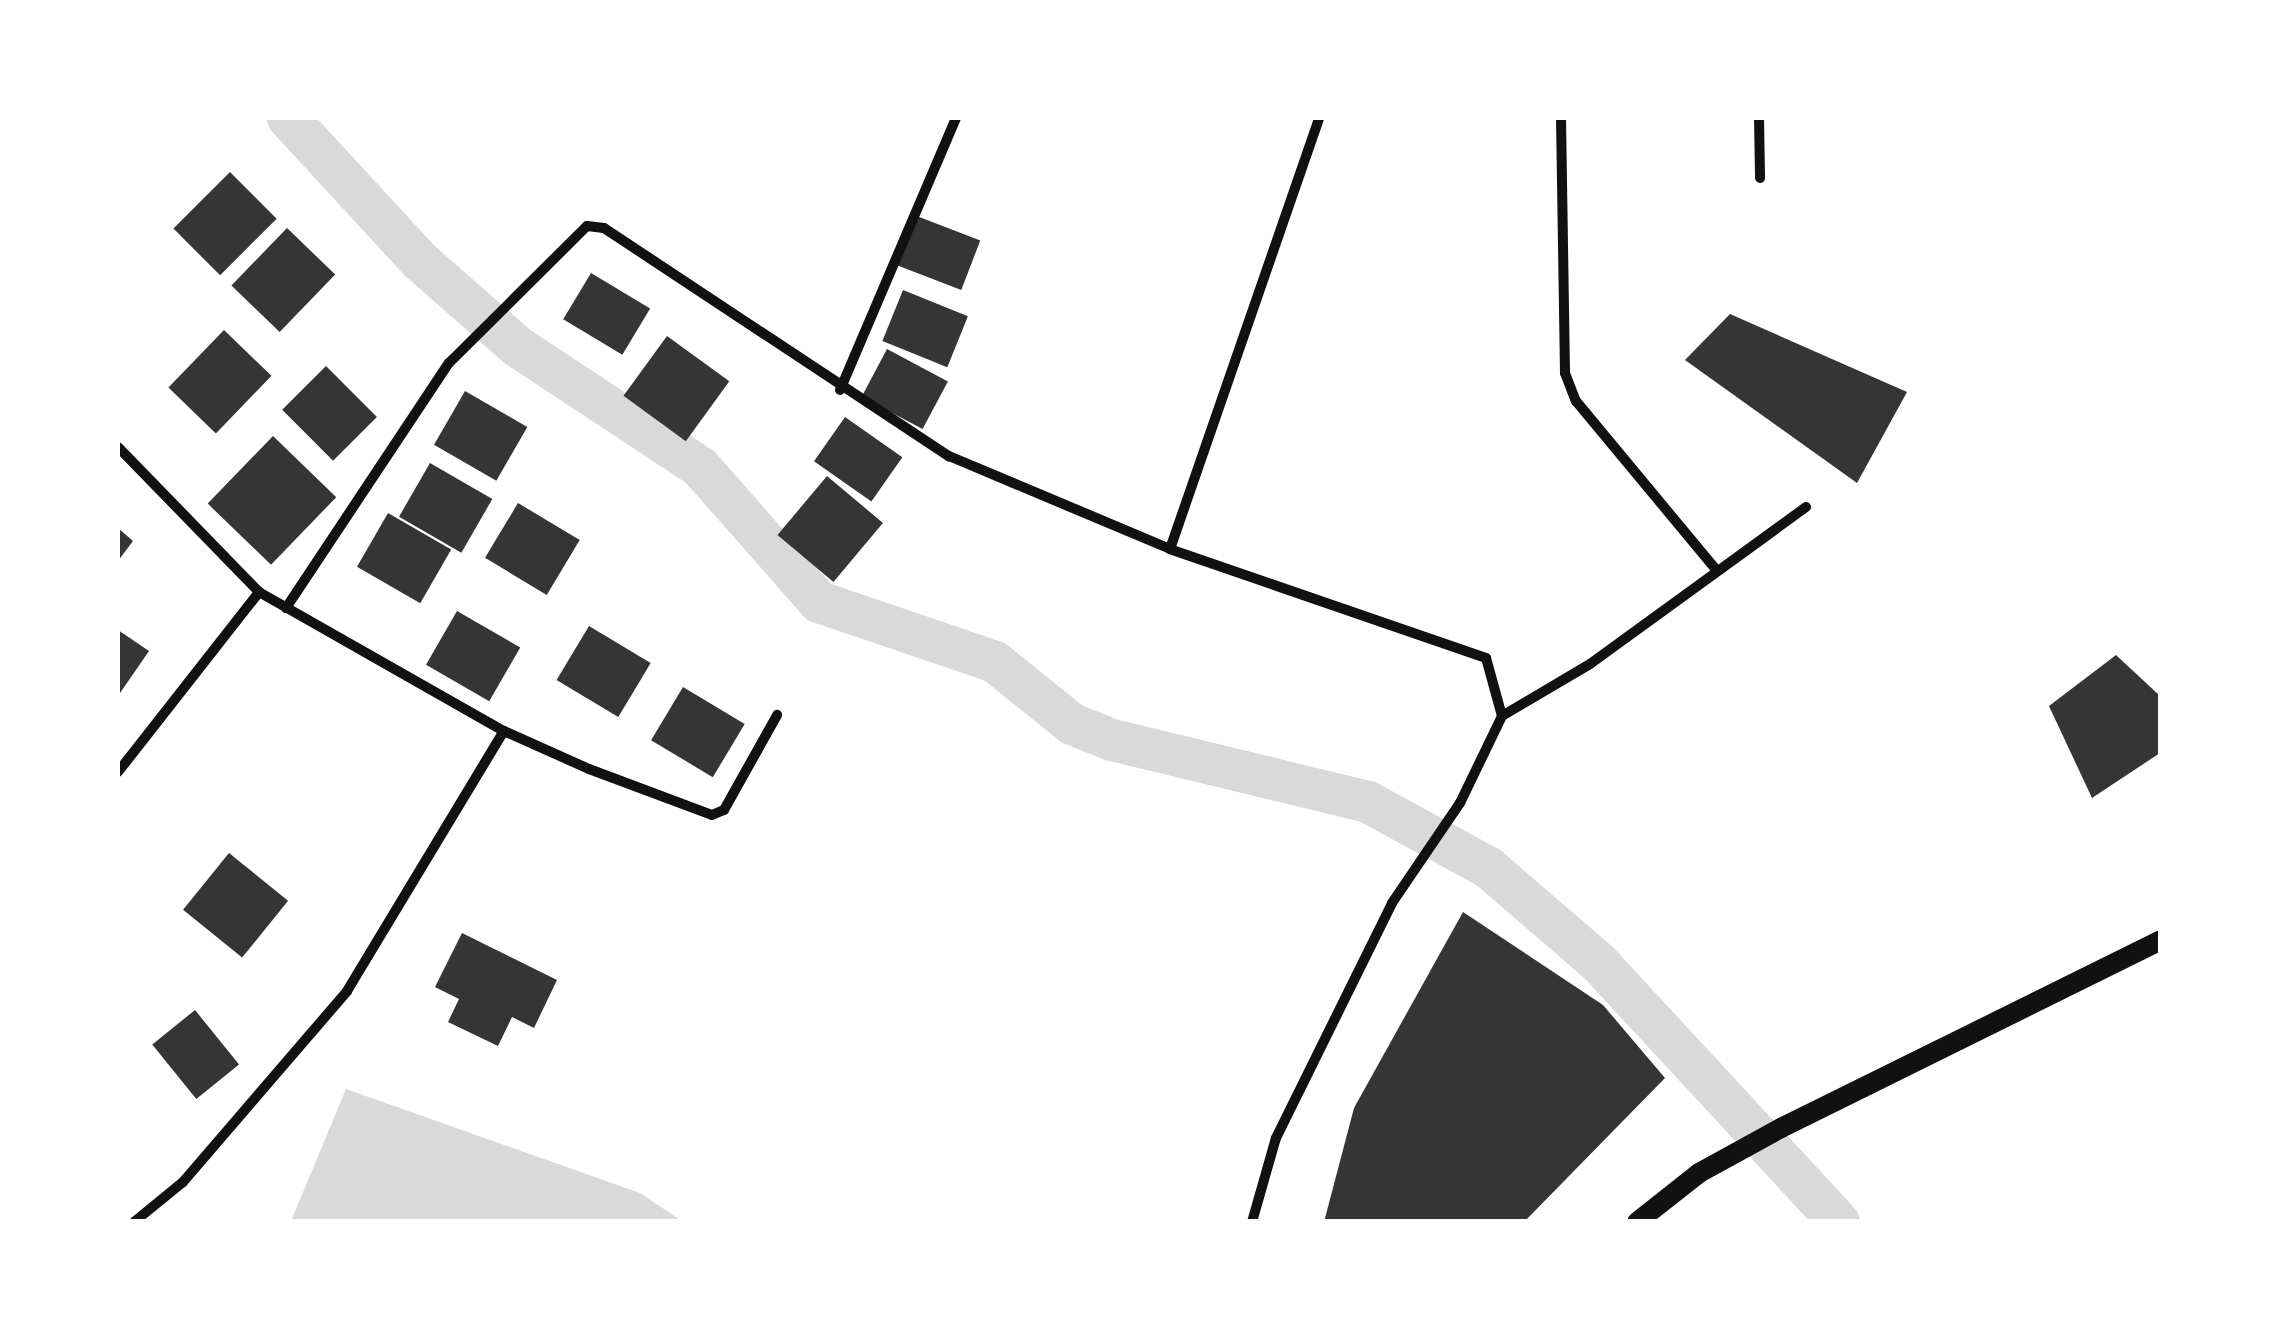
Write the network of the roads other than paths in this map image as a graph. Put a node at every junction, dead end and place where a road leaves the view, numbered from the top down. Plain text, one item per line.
1 (956, 118) edge
2 (1319, 118) edge
3 (1561, 118) edge
4 (1759, 118) edge
5 (1760, 178) dead end
6 (840, 390) junction
7 (118, 447) edge
8 (1806, 506) dead end
9 (1170, 549) junction
10 (1717, 571) junction
11 (259, 592) junction
12 (286, 608) junction
13 (777, 715) dead end
14 (1502, 716) junction
15 (504, 731) junction
16 (118, 772) edge
17 (2160, 940) edge
18 (134, 1222) edge
19 (1252, 1222) edge
20 (1637, 1222) edge

1 - 6 street
2 - 9 street
3 - 10 street
4 - 5 street
6 - 9 street
6 - 12 street
7 - 11 street
8 - 10 street
9 - 14 street
10 - 14 street
11 - 12 street
11 - 16 street
12 - 15 street
13 - 15 street
14 - 19 street
15 - 18 street
17 - 20 main road

